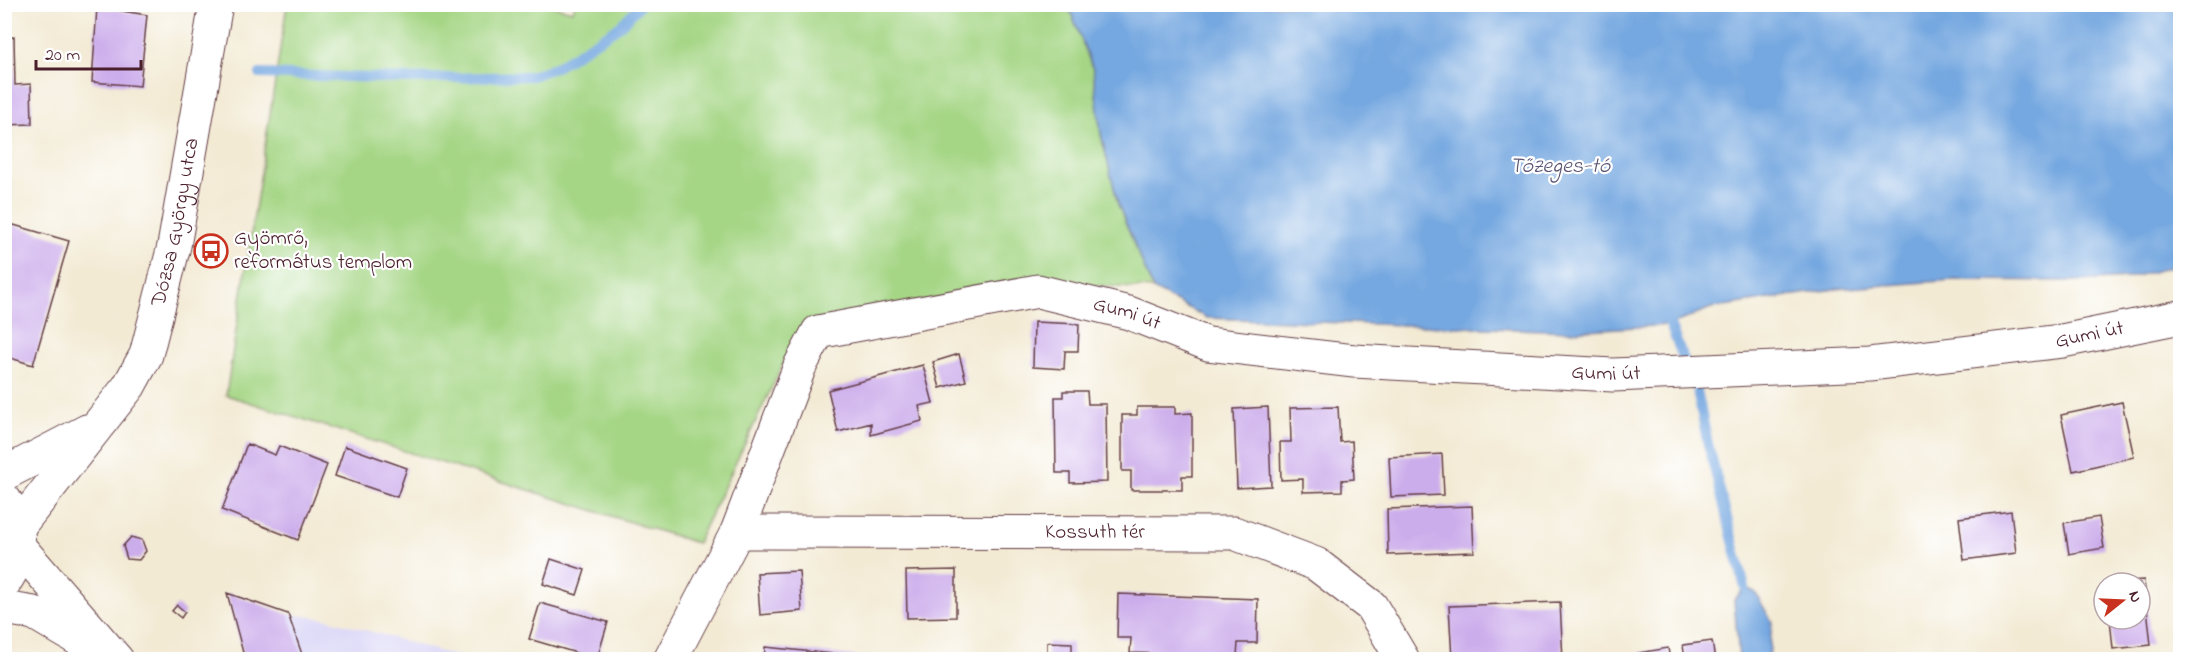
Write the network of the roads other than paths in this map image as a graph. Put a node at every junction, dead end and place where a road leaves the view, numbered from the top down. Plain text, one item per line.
1 (216, 4) edge
2 (2181, 317) edge
3 (99, 425) junction
4 (4, 474) edge
5 (14, 524) edge
6 (737, 532) junction
7 (4, 583) edge
8 (4, 608) edge
9 (115, 660) edge
10 (670, 660) edge
11 (1403, 660) edge

1 - 3 street, Dózsa György utca
2 - 6 street, Gumi út
3 - 4 street
3 - 5 street, Dózsa György utca
5 - 7 street, Dózsa György utca
5 - 9 street
6 - 10 street
6 - 11 street, Kossuth tér
8 - 9 street

